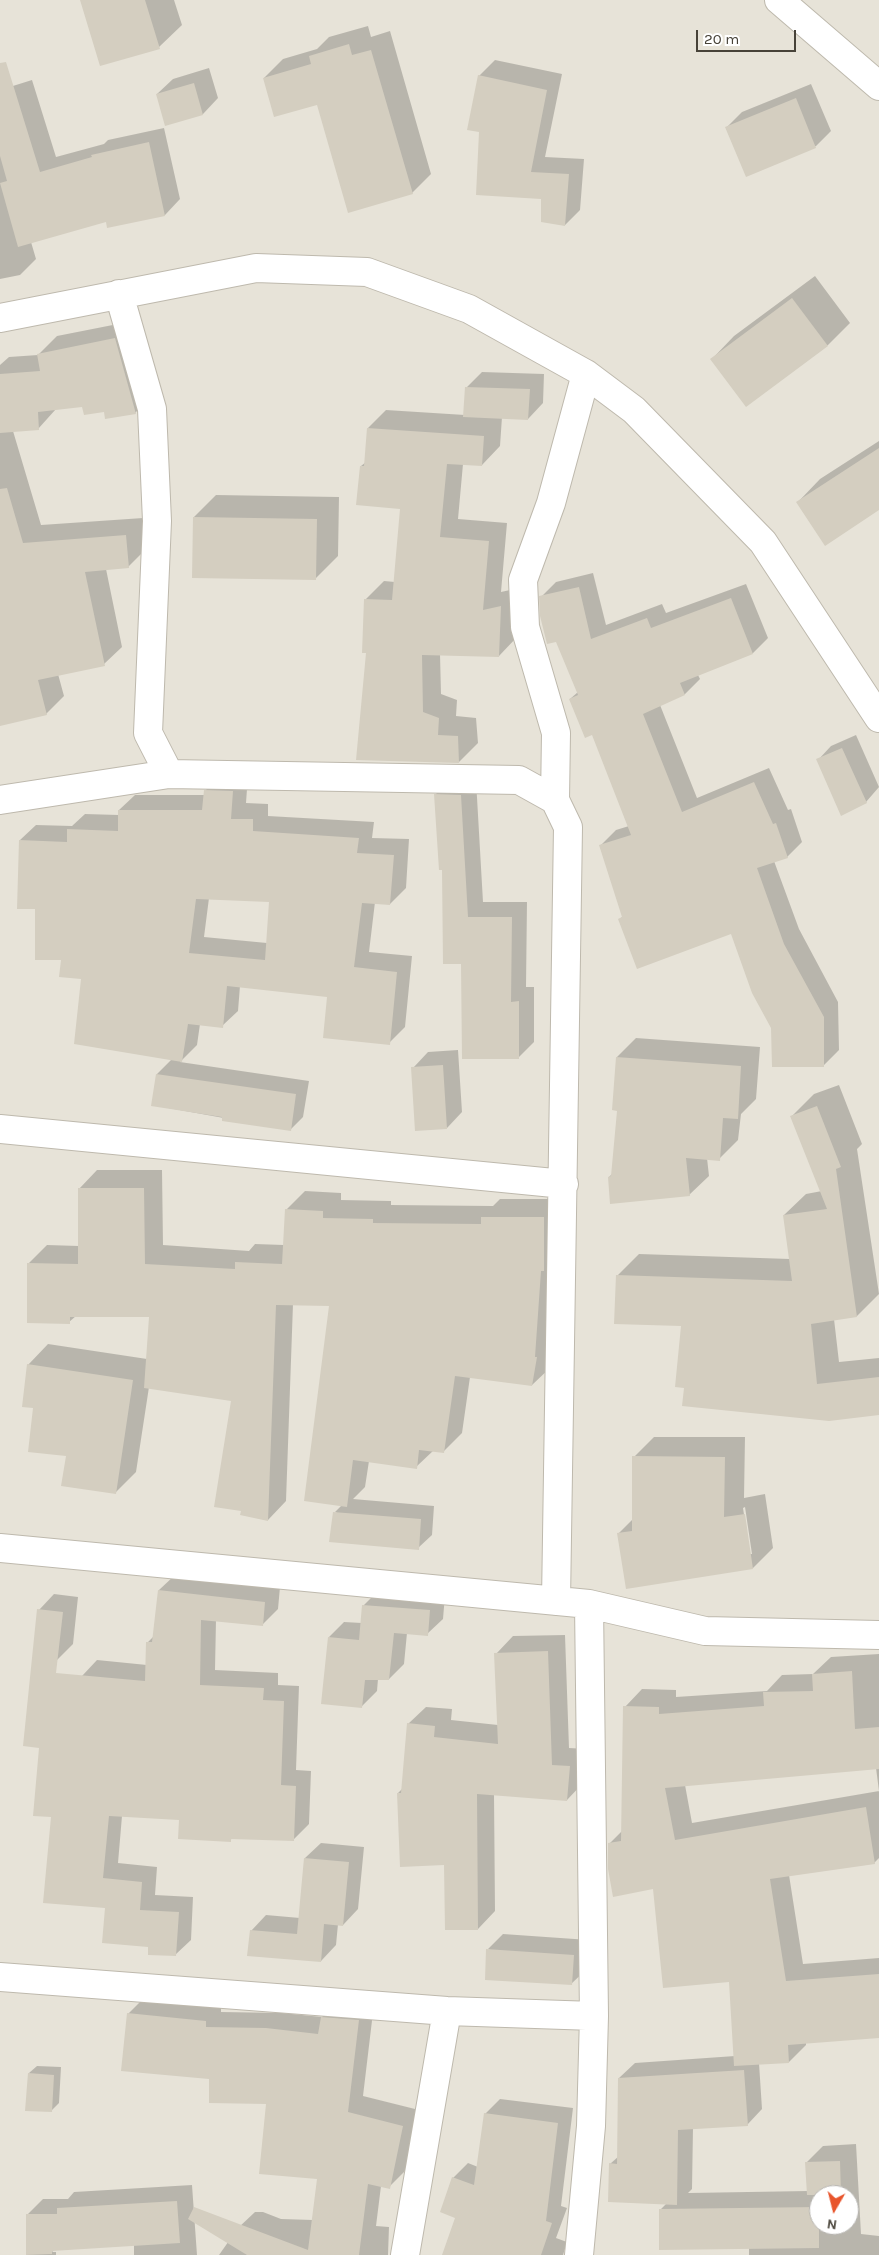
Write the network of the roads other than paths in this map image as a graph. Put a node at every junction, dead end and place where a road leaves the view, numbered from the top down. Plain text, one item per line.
1 (779, 0) edge
2 (879, 86) edge
3 (119, 294) junction
4 (0, 318) edge
5 (586, 374) junction
6 (879, 718) edge
7 (169, 774) junction
8 (0, 800) edge
9 (555, 800) junction
10 (0, 1129) edge
11 (564, 1184) junction
12 (0, 1548) edge
13 (556, 1601) junction
14 (589, 1604) junction
15 (879, 1635) edge
16 (0, 1976) edge
17 (447, 2011) junction
18 (594, 2016) junction
19 (405, 2255) edge
20 (579, 2255) edge

1 - 2 street
3 - 4 street
3 - 5 street
3 - 7 street
5 - 6 street
5 - 9 street
7 - 8 street
7 - 9 street
9 - 11 street
10 - 11 street
11 - 13 street
12 - 13 street
13 - 14 street
14 - 15 street
14 - 18 street
16 - 17 street
17 - 18 street
17 - 19 street
18 - 20 street

